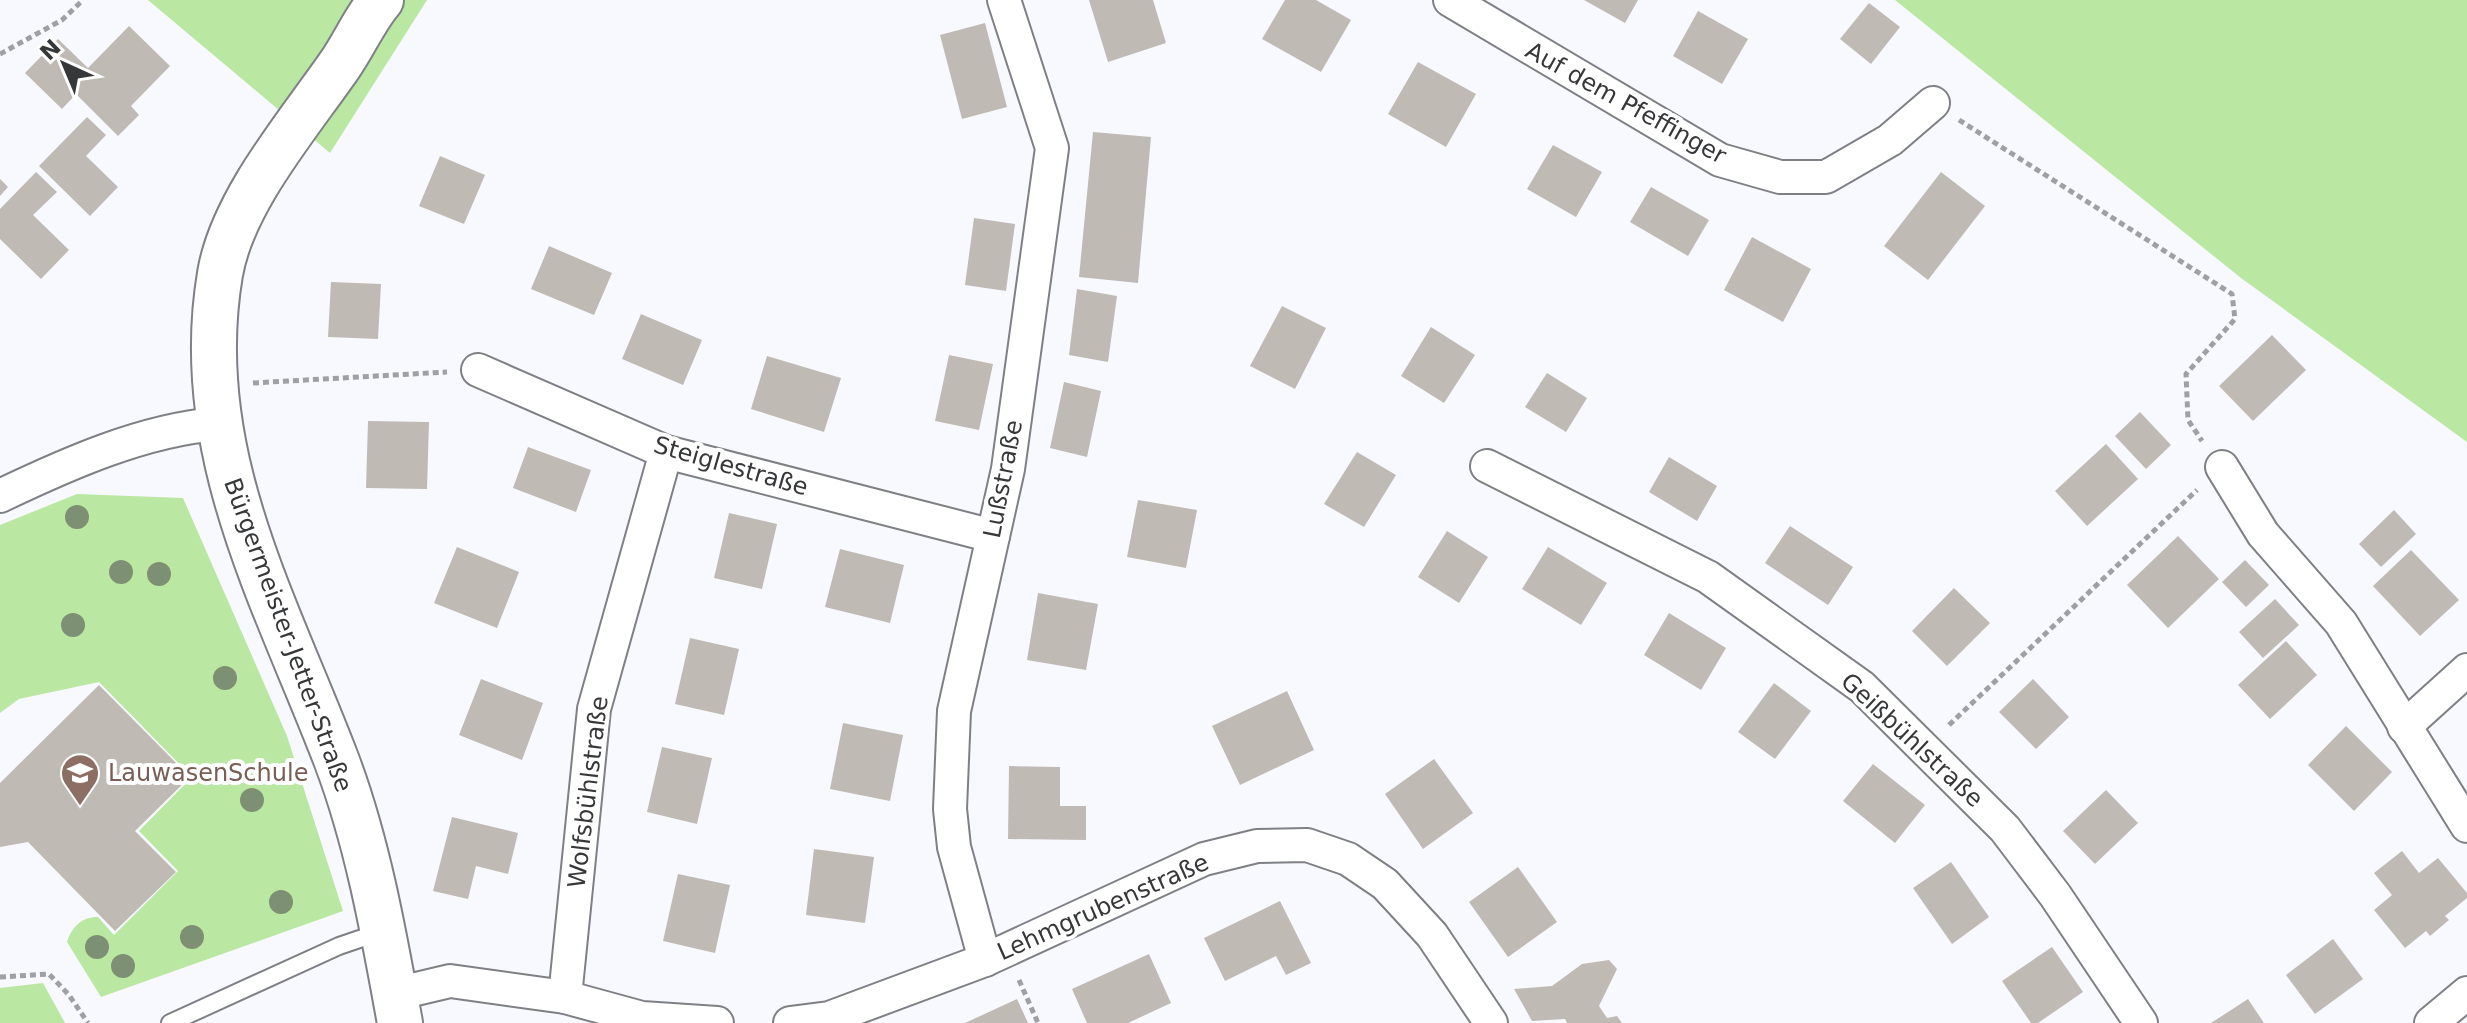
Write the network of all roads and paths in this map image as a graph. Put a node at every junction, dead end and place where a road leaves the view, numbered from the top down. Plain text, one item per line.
1 (83, 0) edge
2 (381, 0) edge
3 (1004, 0) edge
4 (1450, 0) edge
5 (0, 54) edge
6 (1933, 103) joint
7 (478, 370) joint
8 (250, 384) dead end
9 (217, 424) junction
10 (666, 452) junction
11 (1487, 466) dead end
12 (2222, 467) junction
13 (0, 496) edge
14 (993, 536) junction
15 (2467, 670) edge
16 (2404, 727) junction
17 (1925, 748) junction
18 (2467, 826) edge
19 (382, 932) junction
20 (995, 955) junction
21 (0, 977) edge
22 (2467, 993) edge
23 (565, 997) junction
24 (397, 1008) edge
25 (642, 1021) edge
26 (88, 1023) edge
27 (170, 1023) edge
28 (717, 1023) edge
29 (790, 1023) edge
30 (1038, 1023) edge
31 (1491, 1023) edge
32 (2141, 1023) edge
33 (2431, 1023) edge

1 - 5 path
2 - 9 street, Bürgermeister-Jetter-Straße
3 - 14 street, Lußstraße
4 - 6 street, Auf dem Pfeffinger
6 - 12 path
7 - 8 path
7 - 10 street, Steiglestraße
9 - 13 street
9 - 19 street, Bürgermeister-Jetter-Straße
10 - 14 street, Steiglestraße
10 - 23 street, Wolfsbühlstraße
11 - 17 street, Geißbühlstraße
12 - 16 street
12 - 17 path
14 - 20 street, Lußstraße
15 - 16 street
16 - 18 street
17 - 32 street, Geißbühlstraße
19 - 24 street, Bürgermeister-Jetter-Straße
19 - 27 lane
20 - 29 street, Lehmgrubenstraße
20 - 30 path
20 - 31 street, Lehmgrubenstraße
21 - 26 path
22 - 33 street
23 - 24 street
23 - 25 street
25 - 28 street

